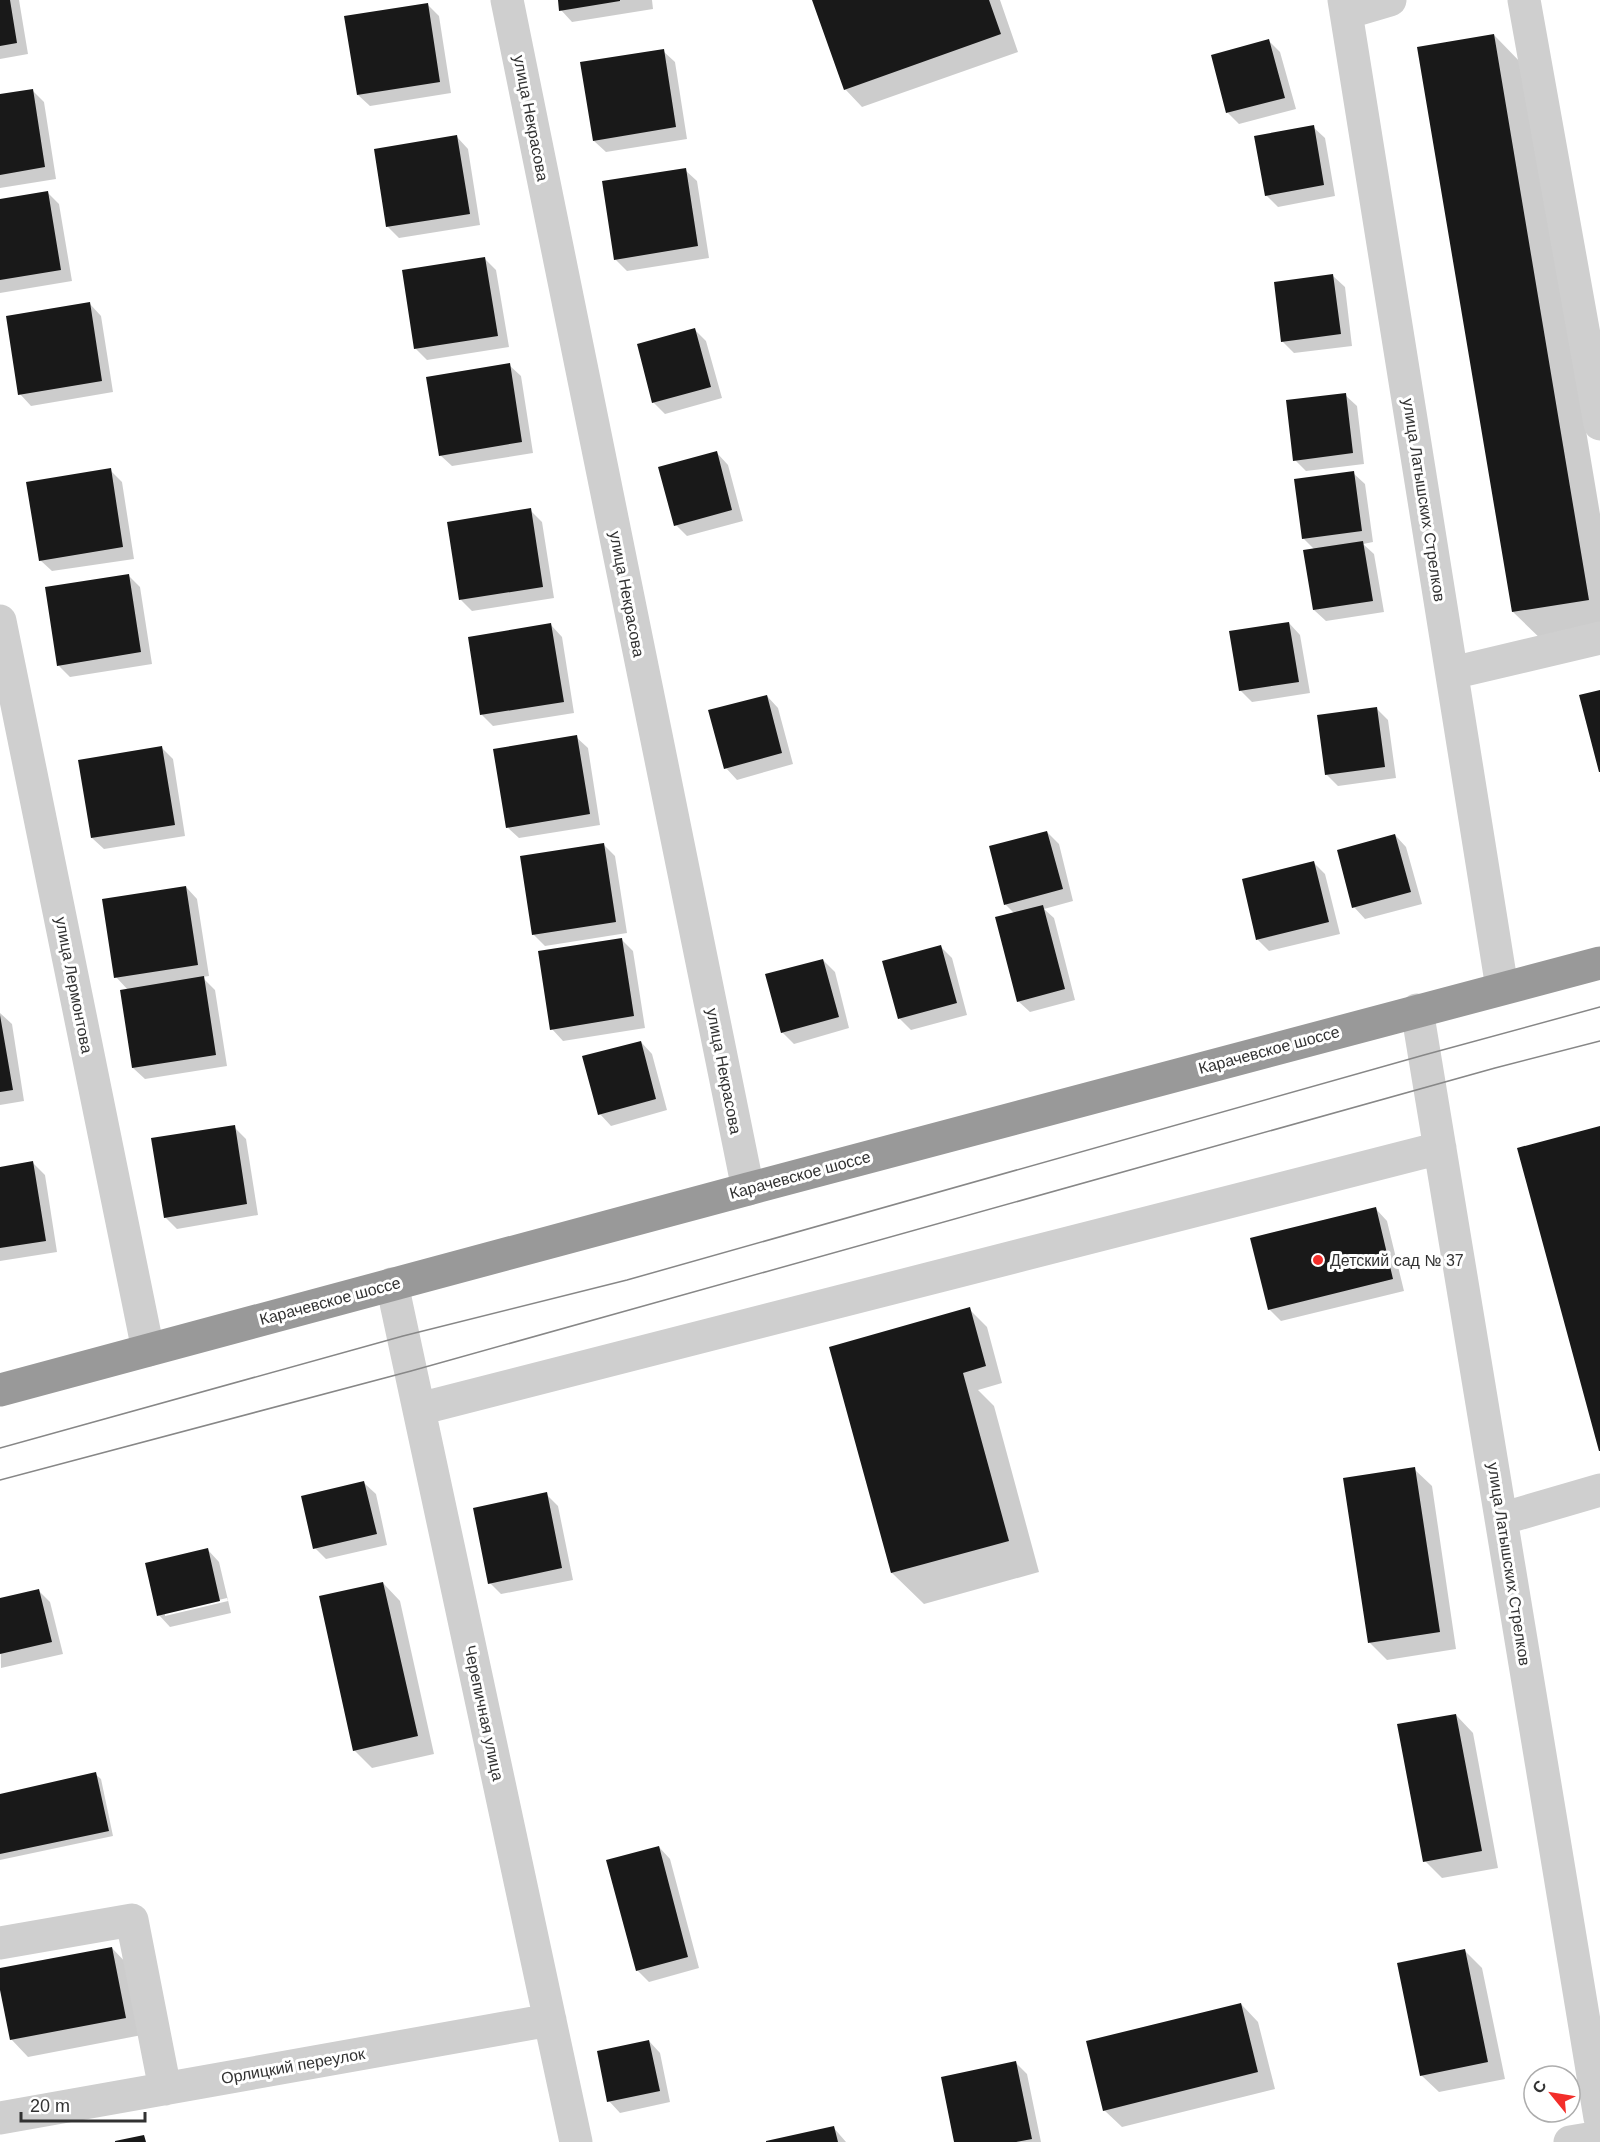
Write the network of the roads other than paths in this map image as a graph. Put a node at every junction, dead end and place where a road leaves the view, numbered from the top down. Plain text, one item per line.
1 (507, 0) edge
2 (1390, 0) edge
3 (1524, 0) edge
4 (1345, 6) edge
5 (1600, 424) edge
6 (0, 621) edge
7 (1600, 638) edge
8 (1452, 673) junction
9 (1600, 963) edge
10 (1502, 988) junction
11 (1417, 1010) junction
12 (1440, 1148) junction
13 (748, 1188) junction
14 (392, 1284) junction
15 (148, 1350) junction
16 (0, 1390) edge
17 (419, 1409) junction
18 (1600, 1490) edge
19 (1501, 1519) junction
20 (0, 1943) edge
21 (550, 2020) junction
22 (165, 2089) junction
23 (0, 2118) edge
24 (1600, 2118) edge
25 (1600, 2138) edge
26 (576, 2142) edge
27 (1570, 2142) edge

1 - 13 street, улица Некрасова
2 - 4 street, улица Латышских Стрелков
3 - 5 street
4 - 8 street, улица Латышских Стрелков
6 - 15 street, улица Лермонтова
7 - 8 street
8 - 10 street, улица Латышских Стрелков
9 - 10 highway, Карачевское шоссе
10 - 11 highway, Карачевское шоссе
11 - 12 street, улица Латышских Стрелков
11 - 13 highway, Карачевское шоссе
12 - 17 street
12 - 19 street, улица Латышских Стрелков
13 - 14 highway, Карачевское шоссе
14 - 15 highway, Карачевское шоссе
14 - 17 street, Черепичная улица
15 - 16 highway, Карачевское шоссе
17 - 21 street, Черепичная улица
18 - 19 street
19 - 24 street, улица Латышских Стрелков
20 - 22 street
21 - 22 street, Орлицкий переулок
21 - 26 street, Черепичная улица
22 - 23 street, Орлицкий переулок
25 - 27 street

